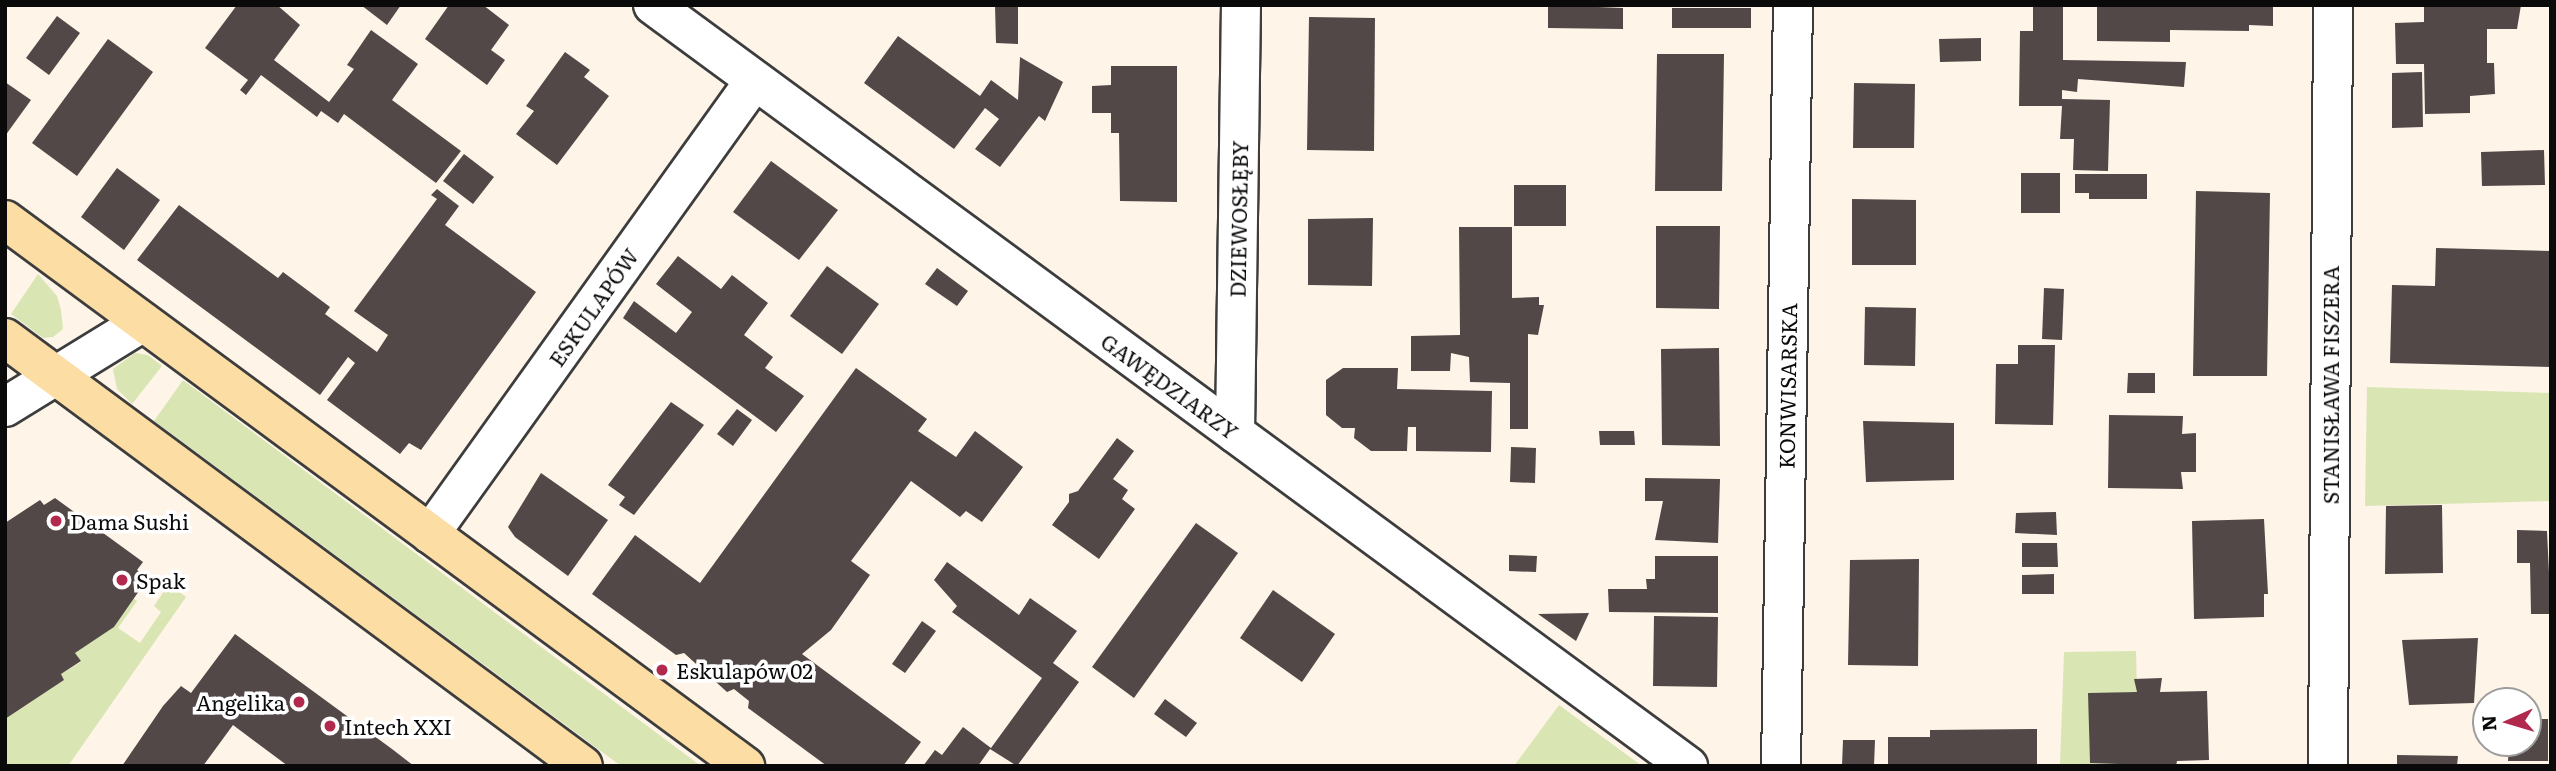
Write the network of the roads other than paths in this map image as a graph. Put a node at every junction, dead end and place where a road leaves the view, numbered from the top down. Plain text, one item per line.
1 (653, 5) edge
2 (1241, 5) edge
3 (1793, 5) edge
4 (2333, 5) edge
5 (697, 21) edge
6 (755, 80) junction
7 (5, 220) edge
8 (143, 322) junction
9 (5, 338) edge
10 (55, 375) junction
11 (5, 407) edge
12 (1235, 433) junction
13 (430, 534) junction
14 (583, 766) edge
15 (745, 766) edge
16 (1688, 766) edge
17 (1781, 766) edge
18 (2328, 766) edge

1 - 5 street, GAWĘDZIARZY
2 - 12 street, DZIEWOSŁĘBY
3 - 17 street, KONWISARSKA
4 - 18 street, STANISŁAWA FISZERA
5 - 6 street, GAWĘDZIARZY
6 - 12 street, GAWĘDZIARZY
6 - 13 street, ESKULAPÓW
7 - 8 street
8 - 10 street
8 - 13 street
9 - 10 street
10 - 11 street
10 - 14 street
12 - 16 street, GAWĘDZIARZY
13 - 15 street

